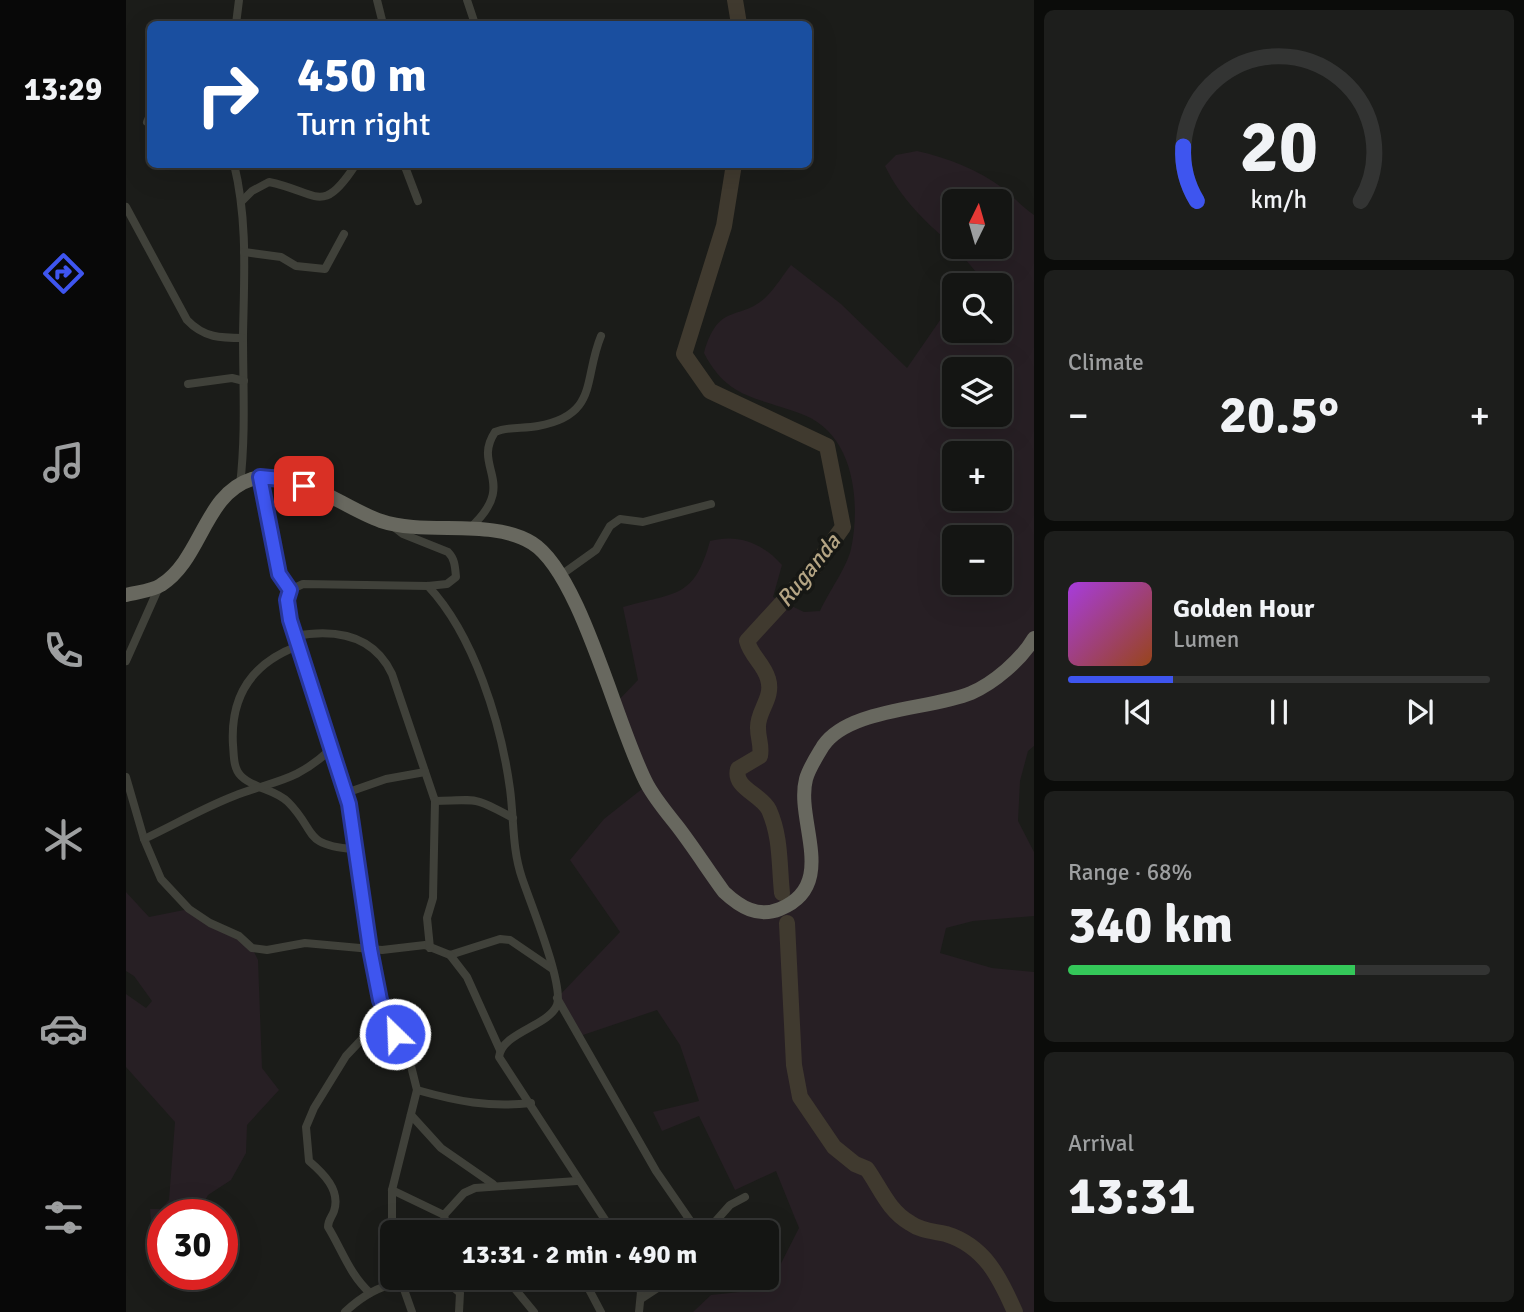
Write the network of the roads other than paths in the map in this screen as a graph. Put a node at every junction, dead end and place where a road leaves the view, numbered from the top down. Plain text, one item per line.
1 (240, 0) edge
2 (377, 0) edge
3 (467, 0) edge
4 (236, 21) edge
5 (382, 21) edge
6 (474, 21) edge
7 (235, 168) edge
8 (353, 168) edge
9 (406, 168) edge
10 (242, 201) junction
11 (418, 201) dead end
12 (126, 207) edge
13 (344, 234) dead end
14 (244, 252) junction
15 (601, 336) dead end
16 (243, 338) junction
17 (244, 381) junction
18 (188, 384) dead end
19 (260, 477) junction
20 (240, 485) junction
21 (711, 504) dead end
22 (392, 525) junction
23 (468, 530) junction
24 (561, 575) junction
25 (428, 586) junction
26 (159, 587) junction
27 (290, 590) junction
28 (126, 595) edge
29 (295, 636) junction
30 (1034, 638) edge
31 (298, 646) junction
32 (126, 661) edge
33 (331, 749) junction
34 (425, 772) junction
35 (126, 776) edge
36 (260, 788) junction
37 (346, 793) junction
38 (435, 801) junction
39 (513, 818) junction
40 (144, 839) junction
41 (354, 849) junction
42 (430, 948) junction
43 (370, 949) junction
44 (450, 955) junction
45 (551, 968) junction
46 (557, 998) junction
47 (391, 1024) junction
48 (500, 1050) junction
49 (417, 1090) junction
50 (531, 1103) junction
51 (411, 1115) junction
52 (577, 1181) junction
53 (493, 1184) junction
54 (393, 1190) junction
55 (746, 1197) dead end
56 (444, 1215) junction
57 (392, 1220) edge
58 (445, 1220) edge
59 (605, 1220) edge
60 (690, 1220) edge
61 (717, 1220) edge
62 (380, 1288) edge
63 (404, 1290) edge
64 (456, 1290) edge
65 (516, 1290) edge
66 (589, 1290) edge
67 (638, 1290) edge
68 (655, 1290) edge
69 (370, 1293) junction
70 (641, 1299) junction
71 (345, 1312) edge
72 (412, 1312) edge
73 (459, 1312) edge
74 (534, 1312) edge
75 (601, 1312) edge
76 (639, 1312) edge

1 - 4 street
2 - 5 street
3 - 6 street
7 - 10 street
8 - 10 street
9 - 11 street
10 - 14 street
12 - 16 street
13 - 14 street
14 - 16 street
15 - 23 street
16 - 17 street
17 - 18 street
17 - 20 street
19 - 20 highway
19 - 22 highway
19 - 27 street
20 - 26 highway
21 - 24 street
22 - 23 highway
22 - 25 street
23 - 24 highway
24 - 30 highway
25 - 27 street
25 - 39 street
26 - 28 highway
26 - 32 street
27 - 29 street
29 - 31 street
29 - 34 street
31 - 33 street
31 - 36 street
33 - 36 street
33 - 37 street
34 - 37 street
34 - 38 street
35 - 40 street
36 - 40 street
36 - 41 street
37 - 41 street
38 - 39 street
38 - 42 street
39 - 45 street
40 - 43 street
41 - 43 street
42 - 43 street
42 - 44 street
43 - 47 street
44 - 45 street
44 - 48 street
45 - 46 street
46 - 48 street
46 - 60 street
47 - 49 street
47 - 69 street
48 - 50 street
49 - 50 street
49 - 51 street
50 - 52 street
51 - 53 street
51 - 54 street
52 - 53 street
52 - 59 street
53 - 56 street
54 - 56 street
54 - 57 street
55 - 61 street
56 - 58 street
62 - 69 street
63 - 72 street
64 - 73 street
65 - 74 street
66 - 75 street
67 - 70 street
68 - 70 street
69 - 71 street
70 - 76 street

